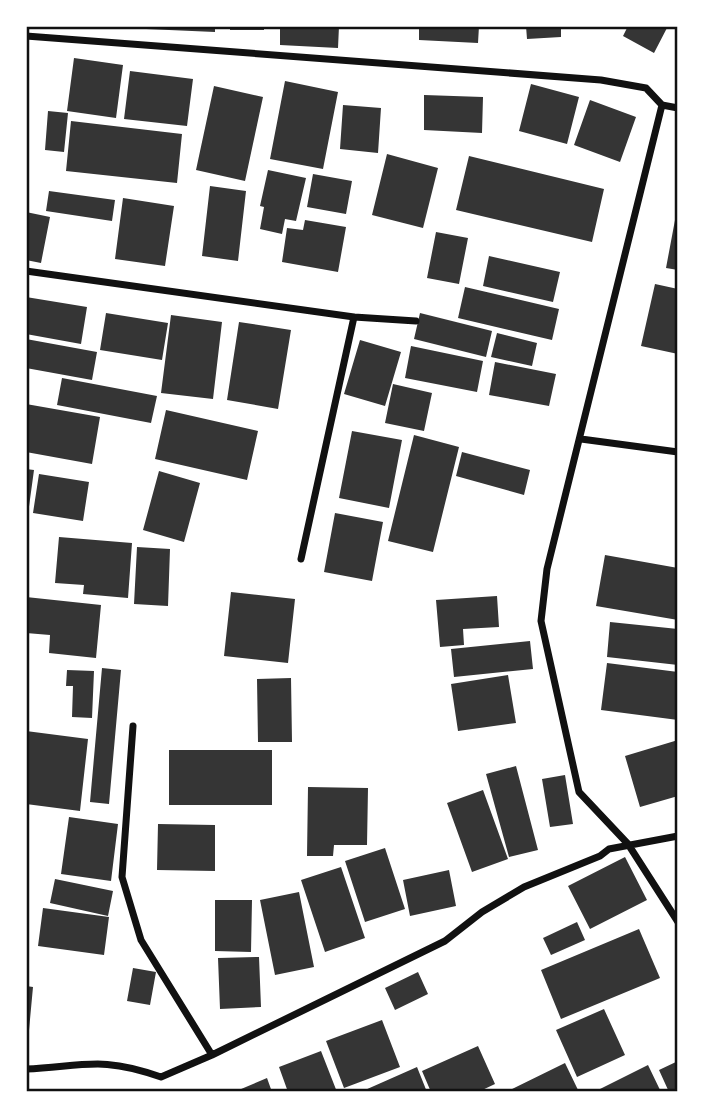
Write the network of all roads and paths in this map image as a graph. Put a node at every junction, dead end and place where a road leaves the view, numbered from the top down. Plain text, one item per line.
1 (26, 36) edge
2 (662, 105) junction
3 (678, 108) edge
4 (26, 271) edge
5 (354, 317) junction
6 (416, 321) dead end
7 (581, 439) junction
8 (678, 452) edge
9 (301, 559) dead end
10 (133, 726) dead end
11 (678, 836) edge
12 (628, 844) junction
13 (678, 922) edge
14 (212, 1055) junction
15 (26, 1069) edge

1 - 2 street
2 - 3 street
2 - 7 street
4 - 5 street
5 - 6 street
5 - 9 street
7 - 8 street
7 - 12 street
10 - 14 street
11 - 12 street
12 - 13 street
12 - 14 street
14 - 15 street

